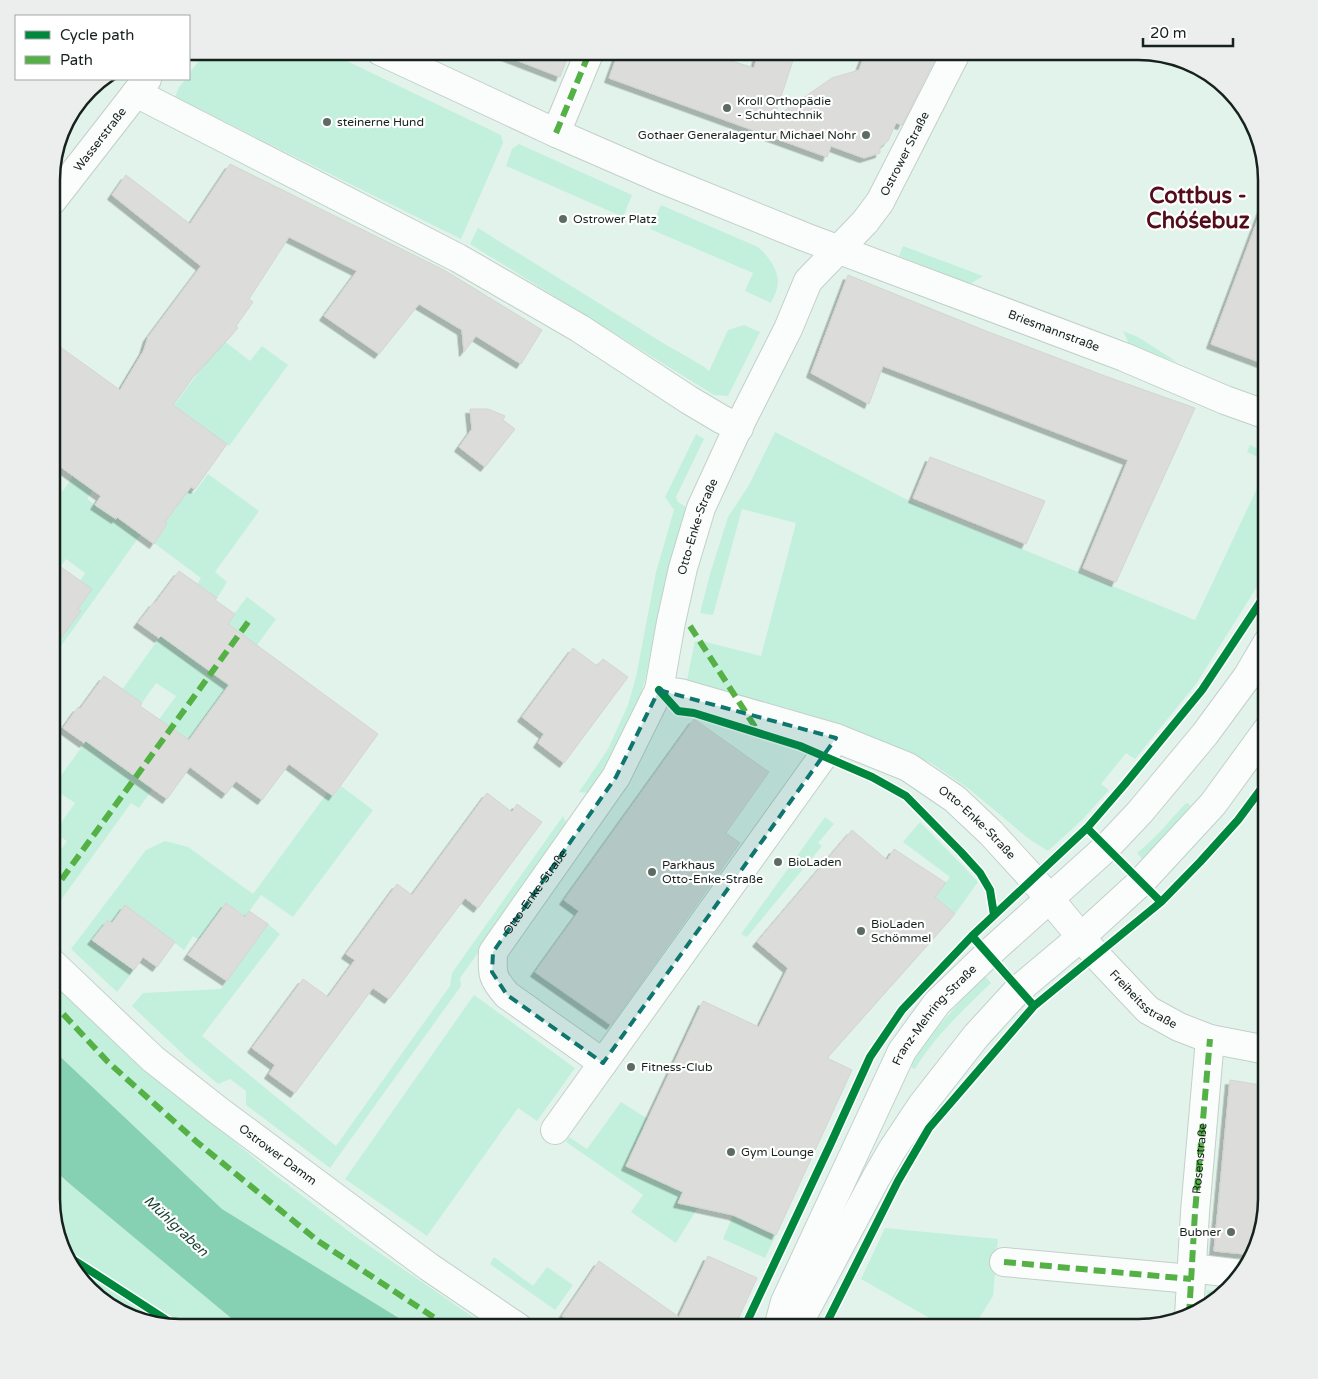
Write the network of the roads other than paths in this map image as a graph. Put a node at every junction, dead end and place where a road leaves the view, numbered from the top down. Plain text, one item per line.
1 (399, 60) edge
2 (586, 60) edge
3 (953, 60) edge
4 (141, 86) edge
5 (556, 134) junction
6 (60, 191) edge
7 (840, 249) junction
8 (1258, 412) edge
9 (738, 428) junction
10 (1258, 658) edge
11 (659, 690) junction
12 (836, 738) junction
13 (1258, 742) edge
14 (1050, 899) junction
15 (1081, 937) junction
16 (60, 970) edge
17 (1210, 1039) junction
18 (1258, 1048) edge
19 (603, 1064) junction
20 (555, 1130) dead end
21 (1004, 1262) dead end
22 (1191, 1274) junction
23 (1231, 1274) edge
24 (1189, 1308) edge
25 (506, 1319) edge
26 (780, 1319) edge
27 (801, 1319) edge

1 - 5 street
2 - 5 street
3 - 7 street, Ostrower Straße
4 - 6 street, Wasserstraße
4 - 9 street
5 - 7 street
7 - 8 street, Briesmannstraße
7 - 9 street
9 - 11 street, Otto-Enke-Straße
10 - 14 street, Franz-Mehring-Straße
11 - 12 street, Otto-Enke-Straße
11 - 19 street, Otto-Enke-Straße
12 - 14 street, Otto-Enke-Straße
12 - 19 street
13 - 15 street
14 - 15 street, Freiheitsstraße
14 - 26 street, Franz-Mehring-Straße
15 - 17 street, Freiheitsstraße
15 - 27 street
16 - 25 street, Ostrower Damm
17 - 18 street, Freiheitsstraße
17 - 22 street, Rosenstraße
19 - 20 street
21 - 22 street
22 - 23 street
22 - 24 street, Rosenstraße

